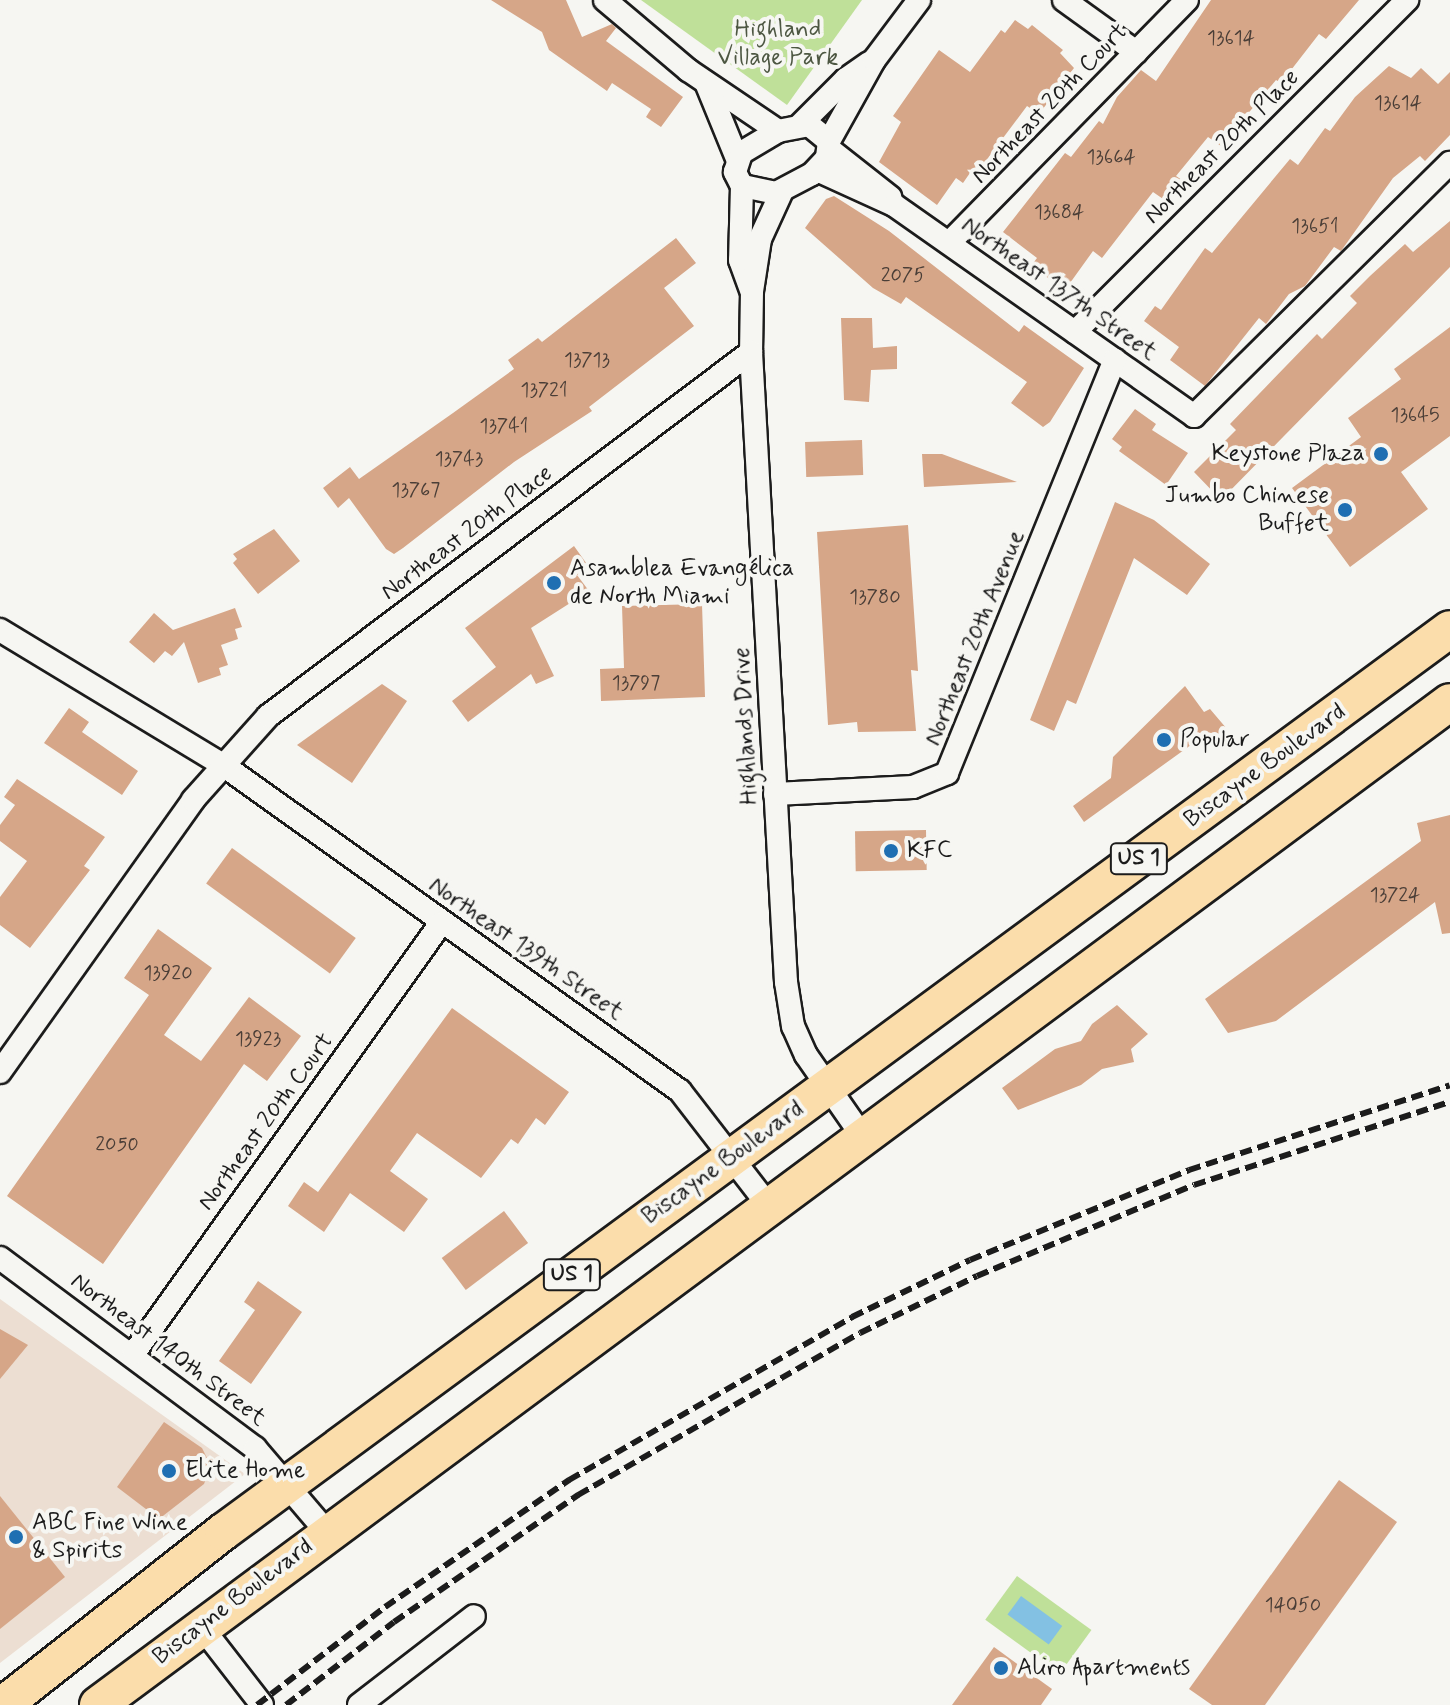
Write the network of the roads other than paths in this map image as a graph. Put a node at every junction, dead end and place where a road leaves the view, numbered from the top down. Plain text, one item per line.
1 (605, 0) edge
2 (919, 0) edge
3 (1064, 0) edge
4 (1187, 0) edge
5 (1407, 0) edge
6 (1136, 52) junction
7 (874, 60) junction
8 (706, 84) junction
9 (789, 128) junction
10 (829, 145) junction
11 (738, 161) junction
12 (1450, 163) edge
13 (817, 170) junction
14 (742, 186) junction
15 (782, 191) junction
16 (894, 205) junction
17 (949, 243) junction
18 (752, 291) junction
19 (1075, 332) junction
20 (751, 352) junction
21 (1115, 360) junction
22 (1450, 629) edge
23 (0, 630) edge
24 (1450, 702) edge
25 (1290, 748) junction
26 (223, 765) junction
27 (775, 794) junction
28 (1325, 794) junction
29 (441, 923) junction
30 (0, 1072) edge
31 (827, 1087) junction
32 (863, 1137) junction
33 (733, 1155) junction
34 (769, 1206) junction
35 (0, 1258) edge
36 (134, 1353) junction
37 (289, 1483) junction
38 (326, 1531) junction
39 (474, 1616) dead end
40 (200, 1625) junction
41 (5, 1704) edge
42 (98, 1705) edge
43 (262, 1705) edge
44 (359, 1705) edge

1 - 8 street
2 - 7 street
3 - 6 street
4 - 6 street, Northeast 20th Court
5 - 19 street, Northeast 20th Place
6 - 17 street, Northeast 20th Court
7 - 9 street
7 - 10 street
8 - 9 street
8 - 11 street
9 - 10 street, Northeast 137th Street
9 - 11 street
10 - 13 street
10 - 16 street, Northeast 137th Street
11 - 14 street, Highlands Drive
12 - 21 street, Northeast 137th Street
13 - 15 street
13 - 16 street, Northeast 137th Street
14 - 15 street
14 - 18 street, Highlands Drive
15 - 18 street, Highlands Drive
16 - 17 street, Northeast 137th Street
17 - 19 street, Northeast 137th Street
18 - 20 street, Highlands Drive
19 - 21 street, Northeast 137th Street
20 - 26 street, Northeast 20th Place
20 - 27 street, Highlands Drive
21 - 27 street, Northeast 20th Avenue
22 - 25 main road, Biscayne Boulevard / US 1
23 - 26 street, Northeast 139th Street
24 - 28 main road, Biscayne Boulevard / US 1
25 - 28 main road
25 - 31 main road, Biscayne Boulevard / US 1
26 - 29 street, Northeast 139th Street
26 - 30 street
27 - 31 street, Highlands Drive
28 - 32 main road, Biscayne Boulevard / US 1
29 - 33 street, Northeast 139th Street
29 - 36 street, Northeast 20th Court
31 - 32 street, Highlands Drive
31 - 33 main road, Biscayne Boulevard / US 1
32 - 34 main road, Biscayne Boulevard / US 1
33 - 34 street, Northeast 139th Street
33 - 37 main road, Biscayne Boulevard / US 1
34 - 38 main road, Biscayne Boulevard / US 1
35 - 36 street, Northeast 140th Street
36 - 37 street, Northeast 140th Street
37 - 38 street, Northeast 140th Street
37 - 41 main road, Biscayne Boulevard / US 1
38 - 40 main road, Biscayne Boulevard / US 1
39 - 44 street
40 - 42 main road, Biscayne Boulevard / US 1
40 - 43 street

